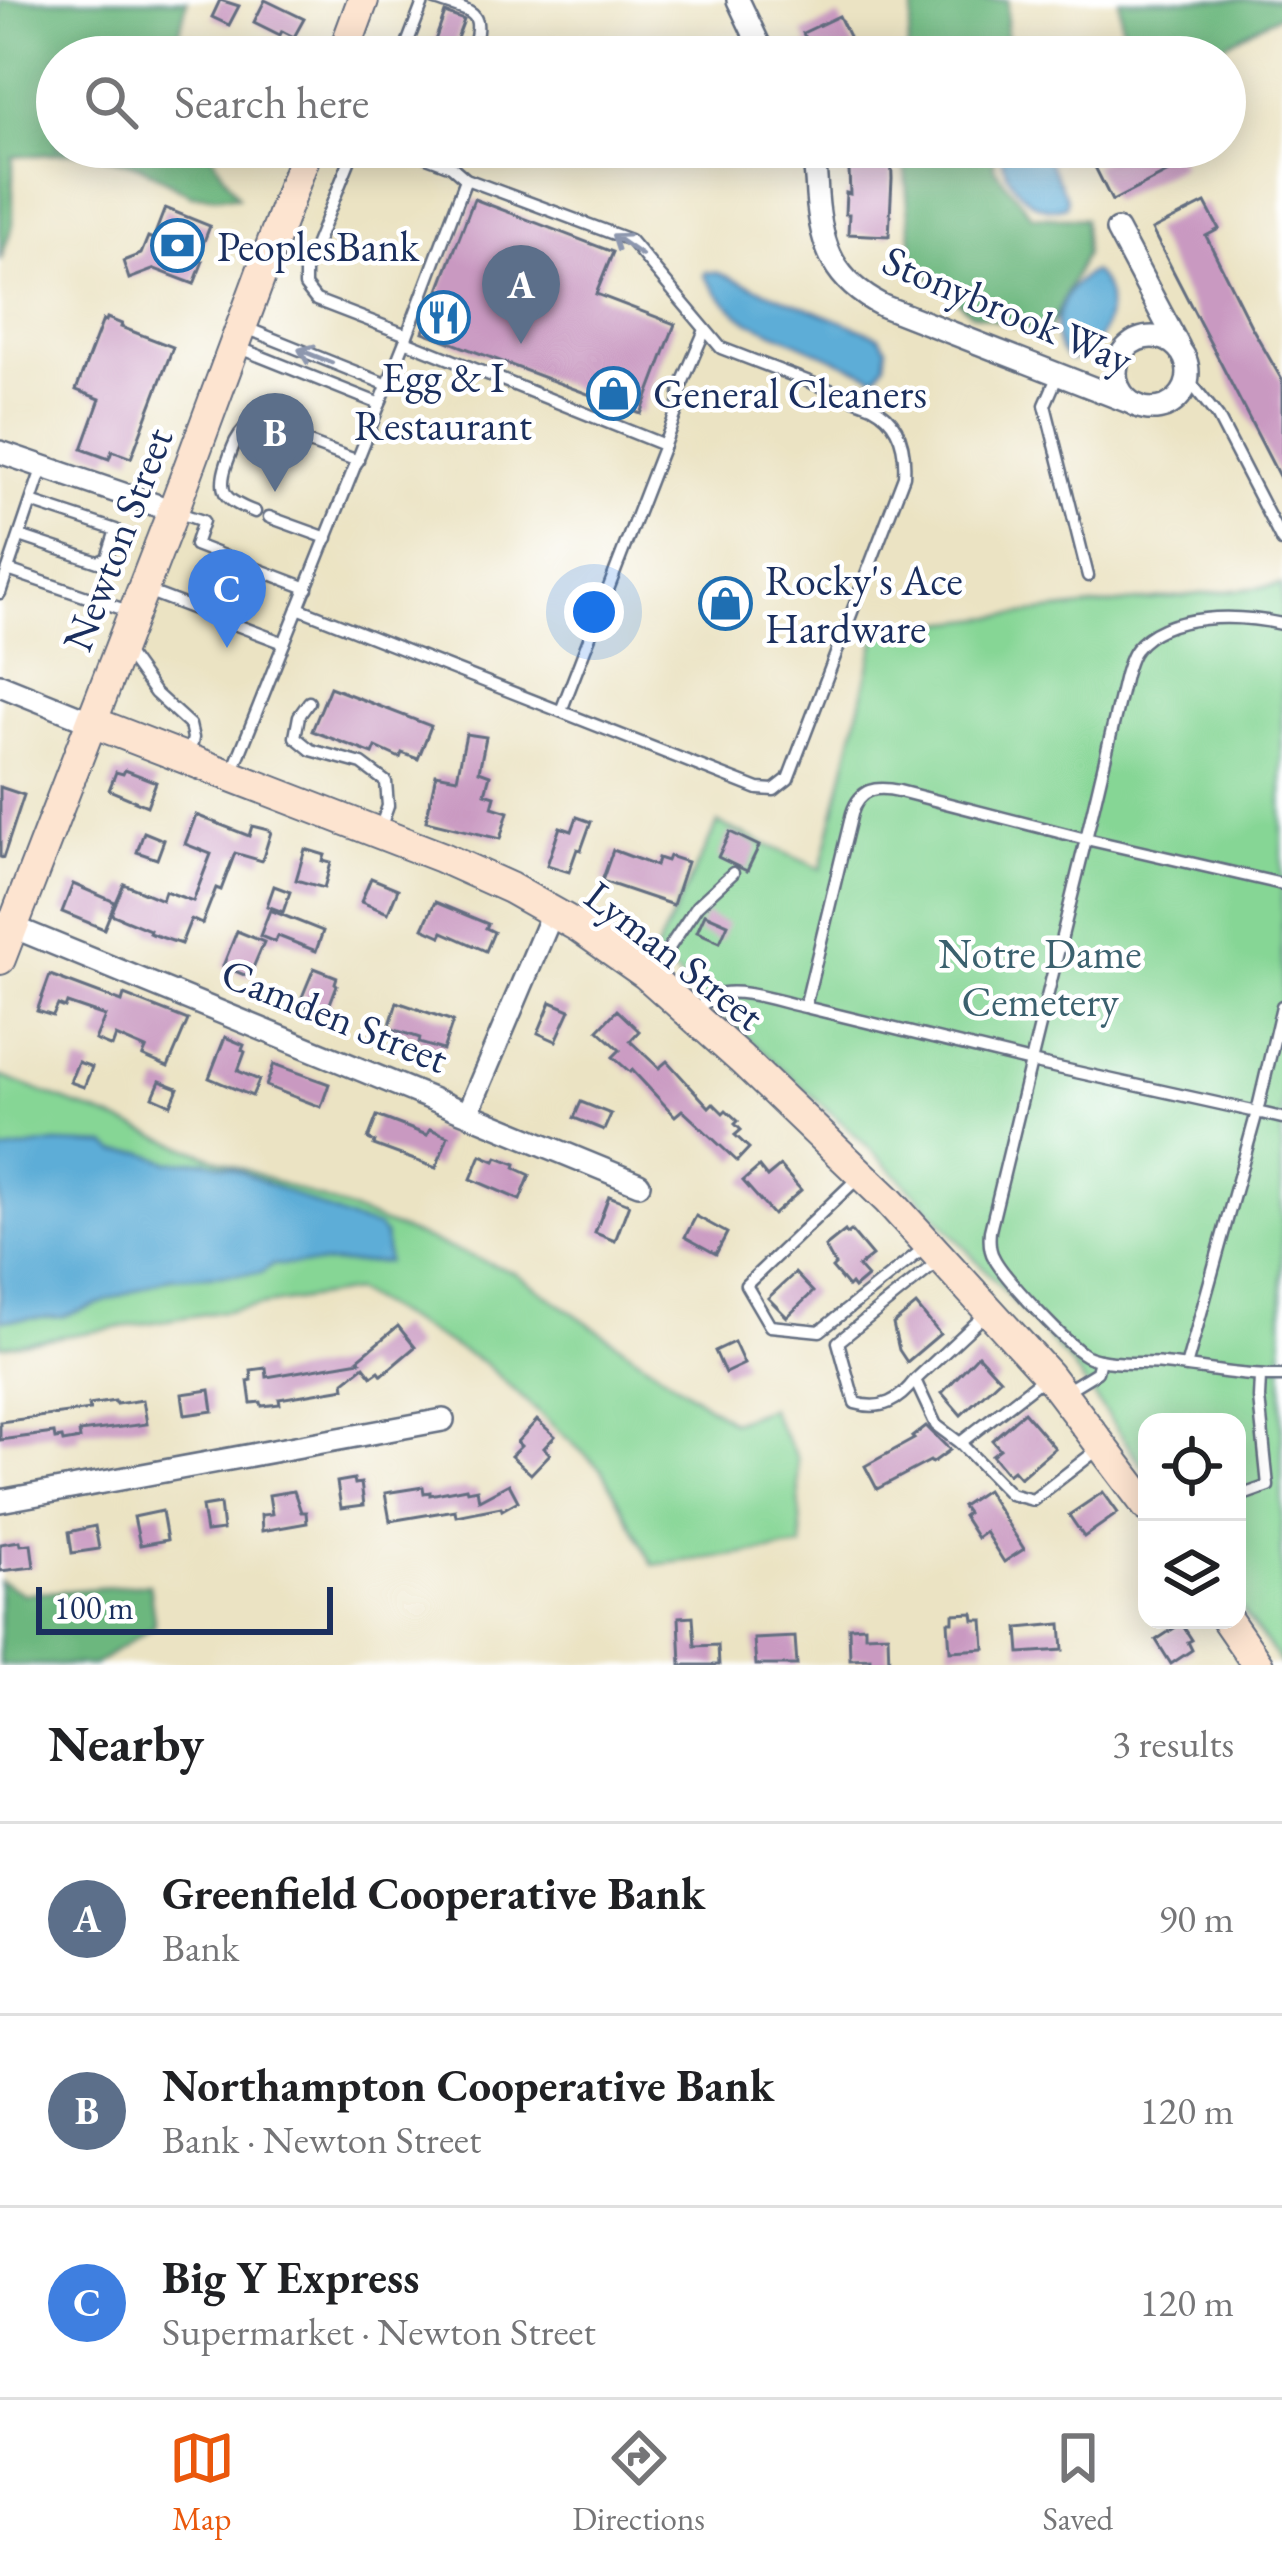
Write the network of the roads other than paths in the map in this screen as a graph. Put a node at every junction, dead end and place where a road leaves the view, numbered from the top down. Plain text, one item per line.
1 (364, 0) edge
2 (424, 0) edge
3 (435, 0) edge
4 (738, 0) edge
5 (350, 36) edge
6 (410, 36) edge
7 (478, 36) edge
8 (755, 36) edge
9 (300, 168) edge
10 (347, 168) edge
11 (454, 168) edge
12 (814, 168) edge
13 (466, 178) junction
14 (1117, 230) dead end
15 (705, 330) junction
16 (238, 336) junction
17 (406, 338) junction
18 (1186, 368) junction
19 (1058, 375) junction
20 (388, 385) junction
21 (380, 404) junction
22 (1139, 406) junction
23 (664, 445) junction
24 (0, 452) edge
25 (358, 461) junction
26 (43, 466) junction
27 (31, 502) junction
28 (173, 511) junction
29 (255, 512) dead end
30 (269, 517) dead end
31 (20, 536) junction
32 (326, 538) junction
33 (1282, 541) edge
34 (8, 571) junction
35 (1088, 576) dead end
36 (307, 588) junction
37 (0, 593) edge
38 (138, 601) junction
39 (298, 608) junction
40 (1282, 624) edge
41 (284, 643) junction
42 (121, 646) junction
43 (0, 686) edge
44 (309, 702) dead end
45 (561, 712) junction
46 (92, 722) junction
47 (188, 759) junction
48 (231, 776) junction
49 (379, 832) junction
50 (1085, 839) junction
51 (734, 873) dead end
52 (1282, 884) edge
53 (553, 911) junction
54 (7, 924) edge
55 (0, 958) edge
56 (646, 974) junction
57 (1282, 1006) edge
58 (805, 1007) junction
59 (692, 1014) junction
60 (1031, 1062) junction
61 (468, 1112) junction
62 (1257, 1112) junction
63 (1282, 1118) edge
64 (862, 1174) junction
65 (639, 1184) dead end
66 (936, 1251) junction
67 (990, 1310) junction
68 (1100, 1360) junction
69 (1186, 1367) junction
70 (1260, 1376) junction
71 (1282, 1376) edge
72 (915, 1380) junction
73 (1056, 1384) junction
74 (442, 1420) dead end
75 (960, 1443) junction
76 (1103, 1446) junction
77 (1138, 1494) edge
78 (1246, 1494) edge
79 (0, 1502) edge
80 (1233, 1629) edge
81 (1258, 1665) edge

1 - 5 main road
2 - 6 lane
3 - 7 lane
4 - 8 street
9 - 16 main road, Newton Street
10 - 17 lane
11 - 13 lane
12 - 19 street, Stonybrook Way
15 -> 13 lane
13 - 17 lane
14 - 18 street, Stonybrook Way
15 - 23 lane
15 - 45 lane
20 -> 16 lane
16 - 21 lane
16 - 28 main road, Newton Street
17 - 20 lane
17 - 23 lane
18 - 22 street, Stonybrook Way
18 - 22 street, Stonybrook Way
18 - 33 lane
19 - 22 street, Stonybrook Way
19 - 35 lane
20 - 21 lane
21 - 25 lane
23 - 45 lane
24 - 26 street
25 - 29 lane
25 - 32 lane
26 - 27 lane
26 - 28 street
27 - 31 lane
27 - 31 lane
28 - 36 lane
28 - 38 main road, Newton Street
30 - 32 lane
31 - 34 lane
32 - 36 lane
34 - 37 lane
34 - 38 lane
36 - 39 lane
38 - 41 lane
38 - 42 main road, Newton Street
39 - 41 lane
39 - 45 lane
40 - 50 lane
41 - 48 lane
42 - 46 main road, Newton Street
42 - 47 lane
43 - 46 street, Lyman Street
44 - 49 lane
46 - 47 main road, Lyman Street
46 - 54 main road, Newton Street
47 - 48 main road, Lyman Street
48 - 49 main road, Lyman Street
49 - 53 main road, Lyman Street
50 - 52 lane
50 - 58 lane
50 - 60 lane
51 - 56 lane
53 - 56 main road, Lyman Street
53 - 61 street
54 - 55 main road, Newton Street
54 - 61 street, Camden Street
56 - 59 main road, Lyman Street
57 - 62 lane
58 - 59 lane
58 - 60 lane
59 - 64 main road, Lyman Street
60 - 62 lane
60 - 68 lane
61 - 65 street, Camden Street
62 - 63 lane
62 - 69 lane
64 - 66 main road, Lyman Street
64 - 66 lane
66 - 67 main road, Lyman Street
66 - 72 lane
67 - 72 lane
67 - 73 main road, Lyman Street
68 - 69 lane
68 - 73 lane
69 - 70 lane
70 - 71 lane
70 - 78 lane
72 - 75 lane
73 - 75 lane
73 - 76 main road, Lyman Street
74 - 79 street
75 - 76 lane
76 - 77 main road, Lyman Street
80 - 81 main road

